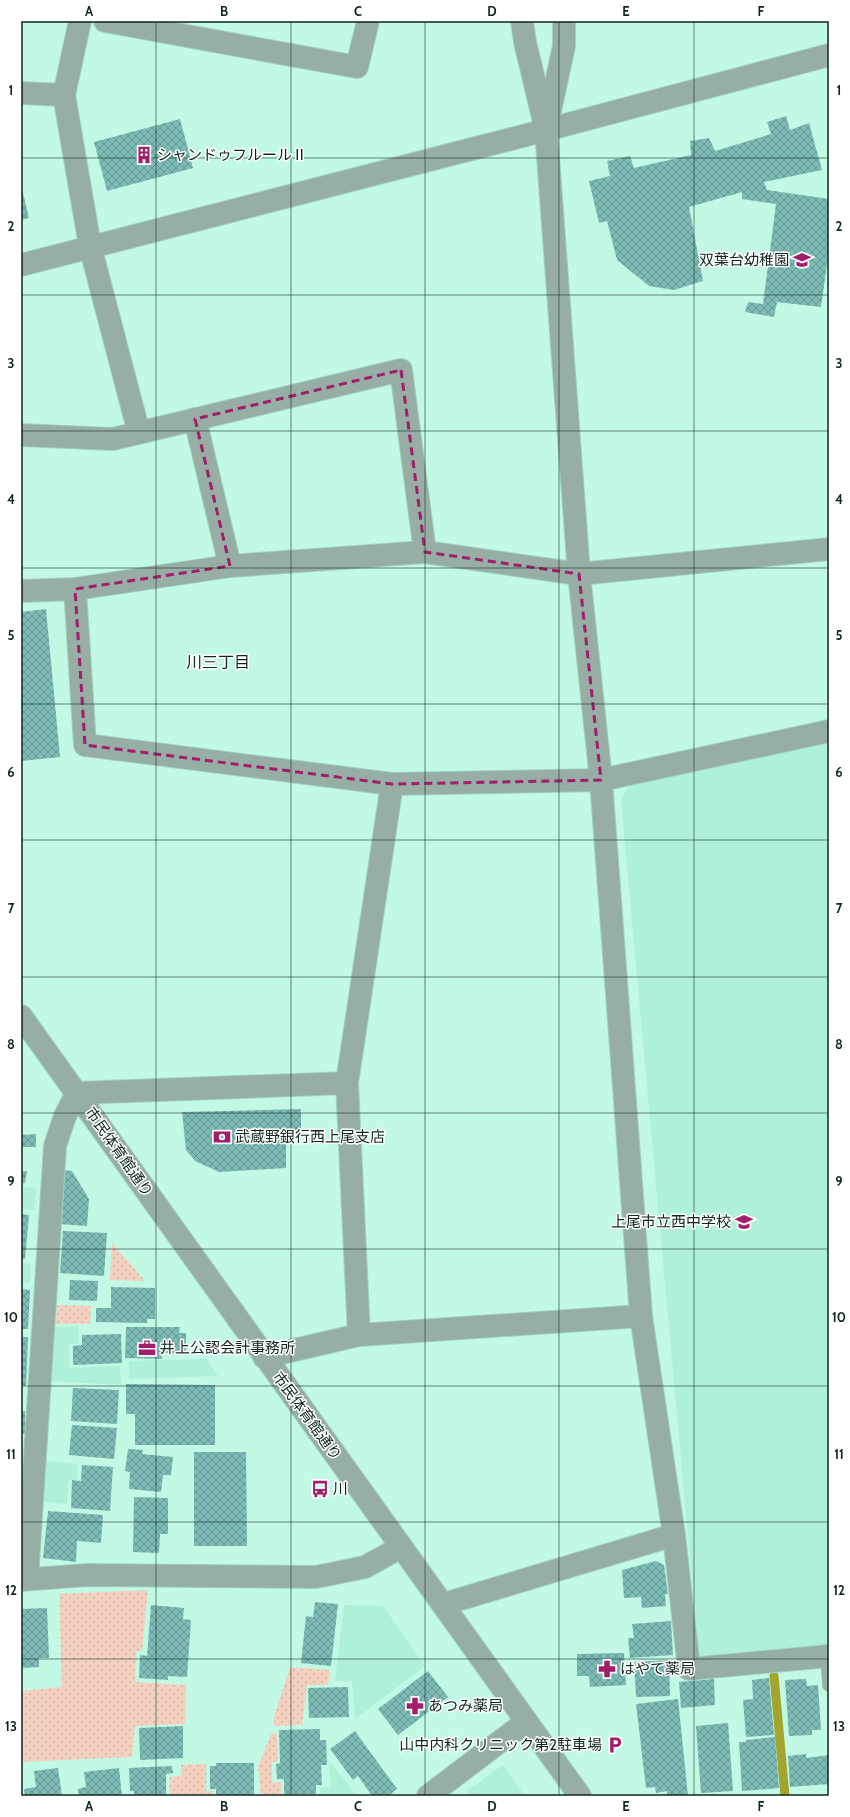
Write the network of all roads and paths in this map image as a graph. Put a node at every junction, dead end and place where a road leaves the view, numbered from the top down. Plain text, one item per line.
1 (80, 21) edge
2 (105, 21) edge
3 (368, 21) edge
4 (522, 21) edge
5 (564, 21) edge
6 (829, 55) edge
7 (21, 93) edge
8 (64, 95) junction
9 (546, 130) junction
10 (90, 246) junction
11 (21, 265) edge
12 (195, 419) junction
13 (140, 433) junction
14 (21, 435) edge
15 (829, 549) edge
16 (424, 552) junction
17 (230, 566) junction
18 (579, 574) junction
19 (75, 590) junction
20 (21, 592) edge
21 (829, 731) edge
22 (601, 780) junction
23 (392, 784) junction
24 (21, 1016) edge
25 (347, 1083) junction
26 (77, 1094) junction
27 (641, 1316) junction
28 (359, 1335) junction
29 (264, 1357) junction
30 (674, 1535) junction
31 (401, 1547) junction
32 (24, 1579) edge
33 (444, 1604) junction
34 (828, 1656) edge
35 (829, 1685) edge
36 (526, 1722) junction
37 (428, 1796) edge
38 (580, 1796) edge

1 - 8 street
2 - 3 street
4 - 9 street
5 - 9 street
6 - 9 street
7 - 8 street
8 - 10 street
9 - 10 street
9 - 18 street
10 - 11 street
10 - 13 street
12 - 13 street
12 - 16 street
12 - 17 street
13 - 14 street
15 - 18 street
16 - 17 street
16 - 18 street
17 - 19 street
18 - 22 street
19 - 20 street
19 - 23 street
21 - 22 street
22 - 23 street
22 - 27 street
23 - 25 street
24 - 26 street, 市民体育館通り
25 - 26 street
25 - 28 street
26 - 29 street, 市民体育館通り
26 - 32 street
27 - 28 street
27 - 30 street
28 - 29 street
29 - 31 street, 市民体育館通り
30 - 33 street
30 - 34 street
31 - 32 street
31 - 33 street, 市民体育館通り
33 - 36 street, 市民体育館通り
34 - 35 lane
36 - 37 street
36 - 38 street, 市民体育館通り

